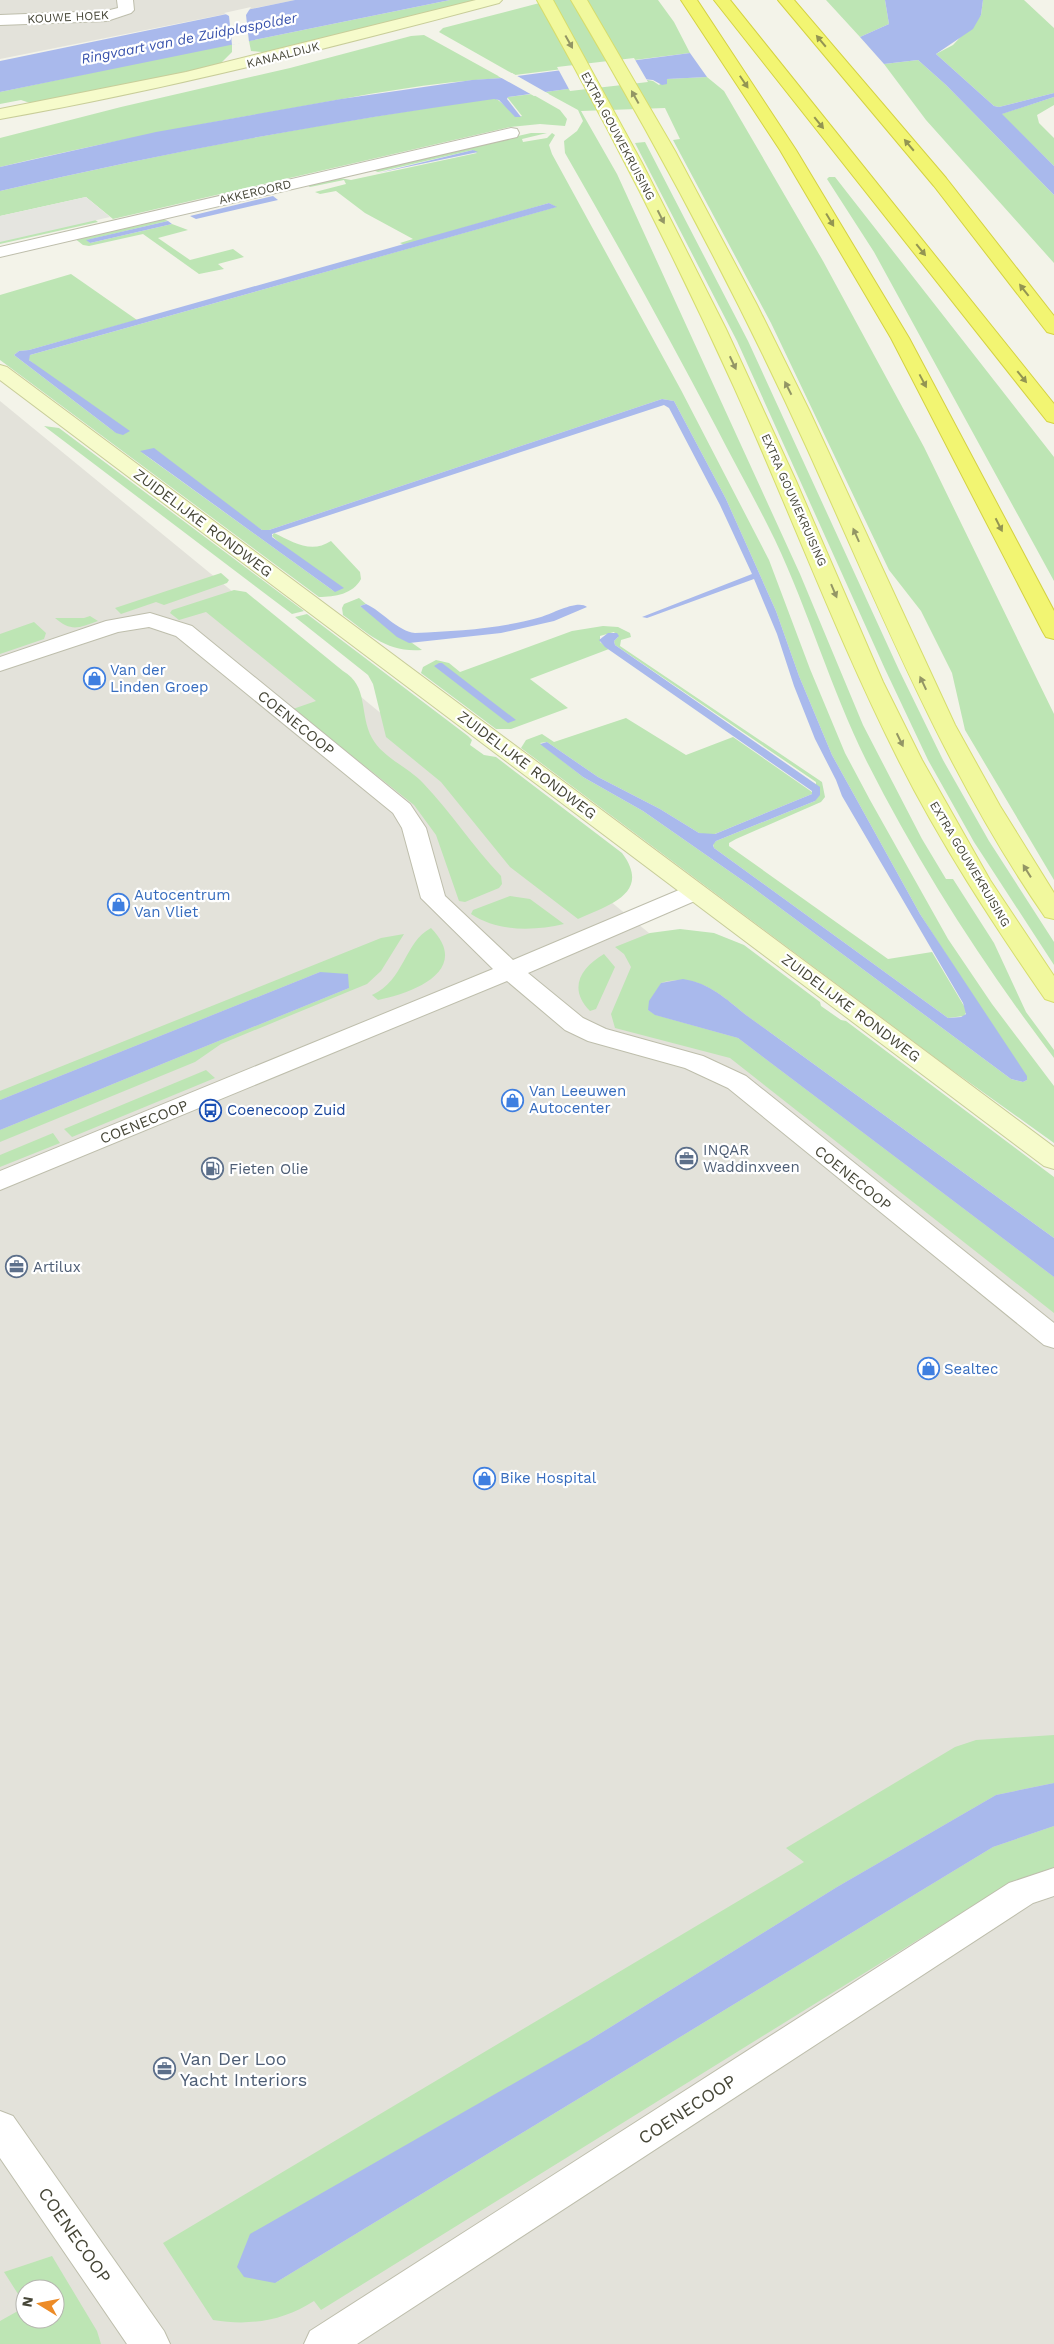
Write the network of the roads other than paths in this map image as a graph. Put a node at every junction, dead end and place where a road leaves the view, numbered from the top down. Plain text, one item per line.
1 (125, 0) edge
2 (494, 0) edge
3 (545, 0) edge
4 (579, 0) edge
5 (689, 0) edge
6 (722, 0) edge
7 (786, 0) edge
8 (0, 20) edge
9 (70, 102) junction
10 (0, 114) edge
11 (0, 120) edge
12 (511, 133) dead end
13 (940, 182) junction
14 (0, 252) edge
15 (1054, 300) edge
16 (1054, 328) edge
17 (0, 371) edge
18 (1054, 417) edge
19 (1054, 632) edge
20 (0, 664) edge
21 (695, 892) junction
22 (1054, 912) edge
23 (510, 971) junction
24 (1054, 994) edge
25 (1054, 1160) edge
26 (0, 1181) edge
27 (1054, 1338) edge
28 (1054, 1882) edge
29 (0, 2127) edge
30 (150, 2344) edge
31 (324, 2344) edge

1 - 8 street, KOUWE HOEK
2 - 9 main road, KANAALDIJK
3 -> 24 main road, EXTRA GOUWEKRUISING
22 -> 4 main road
5 -> 19 highway
6 -> 18 highway
13 -> 7 highway
9 - 10 main road, KANAALDIJK
9 - 11 main road, KANAALDIJK
12 - 14 street, AKKEROORD
13 - 15 highway
16 -> 13 highway
17 - 21 main road, ZUIDELIJKE RONDWEG
20 - 23 street, COENECOOP
21 - 23 street, COENECOOP
21 - 25 main road, ZUIDELIJKE RONDWEG
23 - 26 street, COENECOOP
23 - 27 street, COENECOOP
28 - 31 street, COENECOOP
29 - 30 street, COENECOOP

